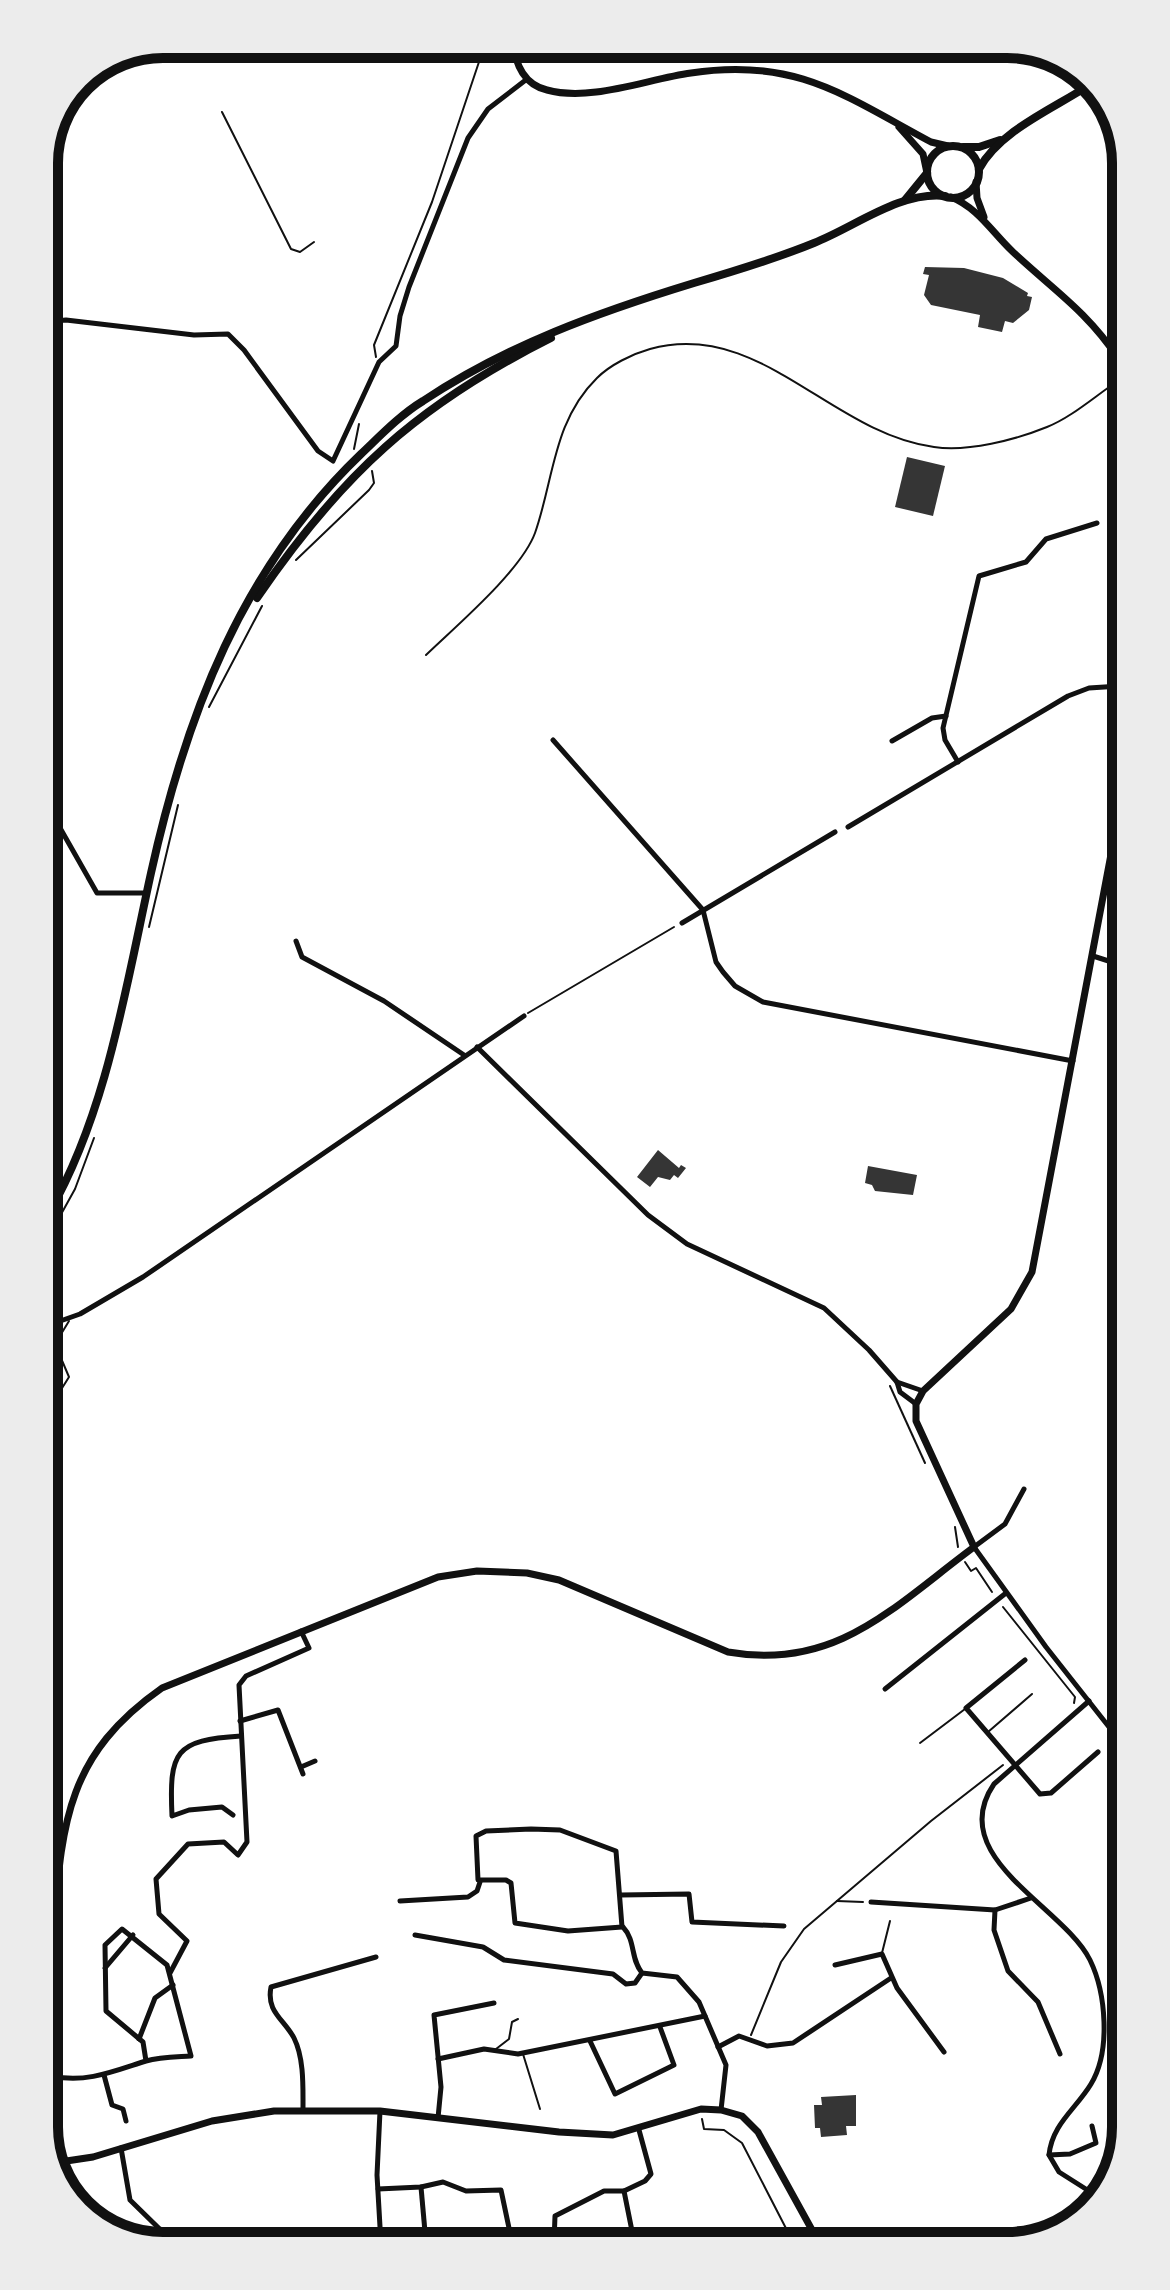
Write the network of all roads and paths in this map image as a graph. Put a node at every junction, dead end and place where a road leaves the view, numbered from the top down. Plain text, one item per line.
1 (480, 58) edge
2 (516, 58) edge
3 (527, 79) junction
4 (1082, 90) edge
5 (222, 112) dead end
6 (892, 120) junction
7 (1012, 134) junction
8 (948, 146) junction
9 (960, 147) junction
10 (978, 170) junction
11 (927, 173) junction
12 (976, 182) junction
13 (948, 197) junction
14 (905, 200) junction
15 (986, 222) junction
16 (314, 242) dead end
17 (58, 321) edge
18 (1112, 350) edge
19 (379, 362) junction
20 (1112, 385) edge
21 (359, 423) dead end
22 (356, 454) dead end
23 (369, 467) dead end
24 (1097, 523) dead end
25 (289, 567) dead end
26 (268, 596) dead end
27 (426, 655) dead end
28 (1112, 687) edge
29 (215, 695) dead end
30 (946, 716) junction
31 (553, 740) dead end
32 (892, 741) dead end
33 (958, 762) junction
34 (58, 824) edge
35 (848, 827) dead end
36 (835, 832) dead end
37 (1112, 851) edge
38 (146, 893) junction
39 (703, 910) junction
40 (682, 923) joint
41 (296, 941) dead end
42 (1093, 956) junction
43 (1112, 962) edge
44 (524, 1016) joint
45 (477, 1047) junction
46 (464, 1055) junction
47 (1073, 1061) junction
48 (58, 1195) edge
49 (71, 1317) junction
50 (58, 1322) edge
51 (58, 1336) edge
52 (58, 1349) edge
53 (894, 1384) junction
54 (923, 1391) junction
55 (58, 1394) edge
56 (916, 1404) junction
57 (925, 1463) dead end
58 (1024, 1489) dead end
59 (953, 1520) dead end
60 (958, 1547) dead end
61 (974, 1547) junction
62 (965, 1561) dead end
63 (1006, 1593) junction
64 (994, 1596) dead end
65 (999, 1603) dead end
66 (301, 1631) junction
67 (1025, 1660) dead end
68 (885, 1689) dead end
69 (1032, 1694) dead end
70 (1089, 1701) junction
71 (1070, 1707) dead end
72 (966, 1708) junction
73 (240, 1721) junction
74 (1112, 1731) edge
75 (987, 1733) junction
76 (241, 1736) junction
77 (920, 1743) dead end
78 (1098, 1752) dead end
79 (315, 1761) dead end
80 (1004, 1764) dead end
81 (1015, 1766) junction
82 (233, 1815) dead end
83 (480, 1882) junction
84 (58, 1885) edge
85 (621, 1895) junction
86 (1032, 1898) junction
87 (400, 1901) dead end
88 (836, 1901) junction
89 (871, 1902) joint
90 (995, 1910) junction
91 (890, 1921) dead end
92 (784, 1926) dead end
93 (622, 1927) junction
94 (133, 1935) junction
95 (415, 1935) dead end
96 (882, 1954) junction
97 (376, 1957) dead end
98 (835, 1965) dead end
99 (105, 1969) junction
100 (170, 1973) junction
101 (642, 1973) junction
102 (891, 1978) junction
103 (173, 1985) junction
104 (494, 2003) dead end
105 (705, 2016) junction
106 (518, 2019) dead end
107 (660, 2027) junction
108 (751, 2035) dead end
109 (139, 2039) junction
110 (590, 2040) junction
111 (718, 2047) junction
112 (495, 2050) junction
113 (944, 2052) dead end
114 (522, 2053) junction
115 (1060, 2054) dead end
116 (438, 2059) junction
117 (146, 2061) junction
118 (104, 2075) junction
119 (58, 2077) edge
120 (303, 2108) junction
121 (540, 2109) dead end
122 (721, 2110) junction
123 (380, 2111) junction
124 (701, 2116) dead end
125 (438, 2118) junction
126 (126, 2121) dead end
127 (1092, 2126) dead end
128 (639, 2130) junction
129 (121, 2148) junction
130 (1049, 2155) junction
131 (65, 2164) edge
132 (421, 2187) junction
133 (378, 2189) junction
134 (624, 2191) junction
135 (1089, 2191) edge
136 (1022, 2231) edge
137 (163, 2232) edge
138 (380, 2232) edge
139 (425, 2232) edge
140 (511, 2232) edge
141 (552, 2232) edge
142 (632, 2232) edge
143 (788, 2232) edge
144 (813, 2232) edge
145 (999, 2232) edge

1 - 19 path
2 - 3 main road
3 - 6 main road
3 - 19 street
4 - 7 highway
5 - 16 lane
6 - 8 main road
6 - 11 main road
7 - 9 highway
7 - 10 highway
8 - 9 highway
8 - 11 highway
9 - 10 highway
10 - 12 highway
11 - 13 highway
11 - 14 highway
12 - 13 highway
12 - 15 main road
13 - 14 highway
13 - 15 main road
14 - 38 highway
15 - 18 main road
17 - 19 street
20 - 27 lane
21 - 22 path
23 - 25 path
24 - 30 street
26 - 29 path
28 - 33 street
30 - 32 street
30 - 33 street
31 - 39 street
33 - 35 street
34 - 38 street
36 - 39 street
37 - 42 main road
38 - 48 highway
39 - 40 street
39 - 47 street
40 - 44 path
41 - 46 street
42 - 43 street
42 - 47 main road
44 - 45 street
45 - 46 street
45 - 53 street
46 - 49 street
47 - 54 main road
49 - 50 street
49 - 51 lane
52 - 55 lane
53 - 54 street
53 - 56 street
53 - 57 path
54 - 56 main road
56 - 61 main road
58 - 61 street
59 - 60 path
61 - 63 street
61 - 66 main road
62 - 64 path
63 - 68 street
63 - 70 street
65 - 71 path
66 - 73 street
66 - 84 main road
67 - 72 street
69 - 75 lane
70 - 74 street
70 - 81 street
72 - 75 street
72 - 77 lane
73 - 76 street
73 - 79 street
75 - 81 street
76 - 82 street
76 - 100 street
78 - 81 street
80 - 88 path
81 - 86 street
83 - 85 street
83 - 87 street
83 - 93 street
85 - 92 street
85 - 93 street
86 - 90 street
86 - 130 street
88 - 89 path
88 - 108 path
89 - 90 street
90 - 115 street
91 - 96 lane
93 - 101 street
94 - 99 street
94 - 99 street
94 - 100 street
95 - 101 street
96 - 98 street
96 - 102 street
97 - 120 street
99 - 109 street
100 - 103 street
101 - 105 street
102 - 111 street
102 - 113 street
103 - 109 street
103 - 117 street
104 - 116 street
105 - 107 street
105 - 111 street
106 - 112 lane
107 - 110 street
107 - 110 street
109 - 117 street
110 - 114 street
111 - 122 street
112 - 114 street
112 - 116 street
114 - 121 lane
116 - 125 street
117 - 118 street
118 - 119 street
118 - 126 street
120 - 123 main road
120 - 129 main road
122 - 128 main road
122 - 144 main road
123 - 125 main road
123 - 133 street
124 - 143 path
125 - 128 main road
127 - 130 street
128 - 134 street
129 - 131 main road
129 - 137 street
130 - 135 street
132 - 133 street
132 - 139 street
132 - 140 street
133 - 138 street
134 - 141 street
134 - 142 street
136 - 145 street

